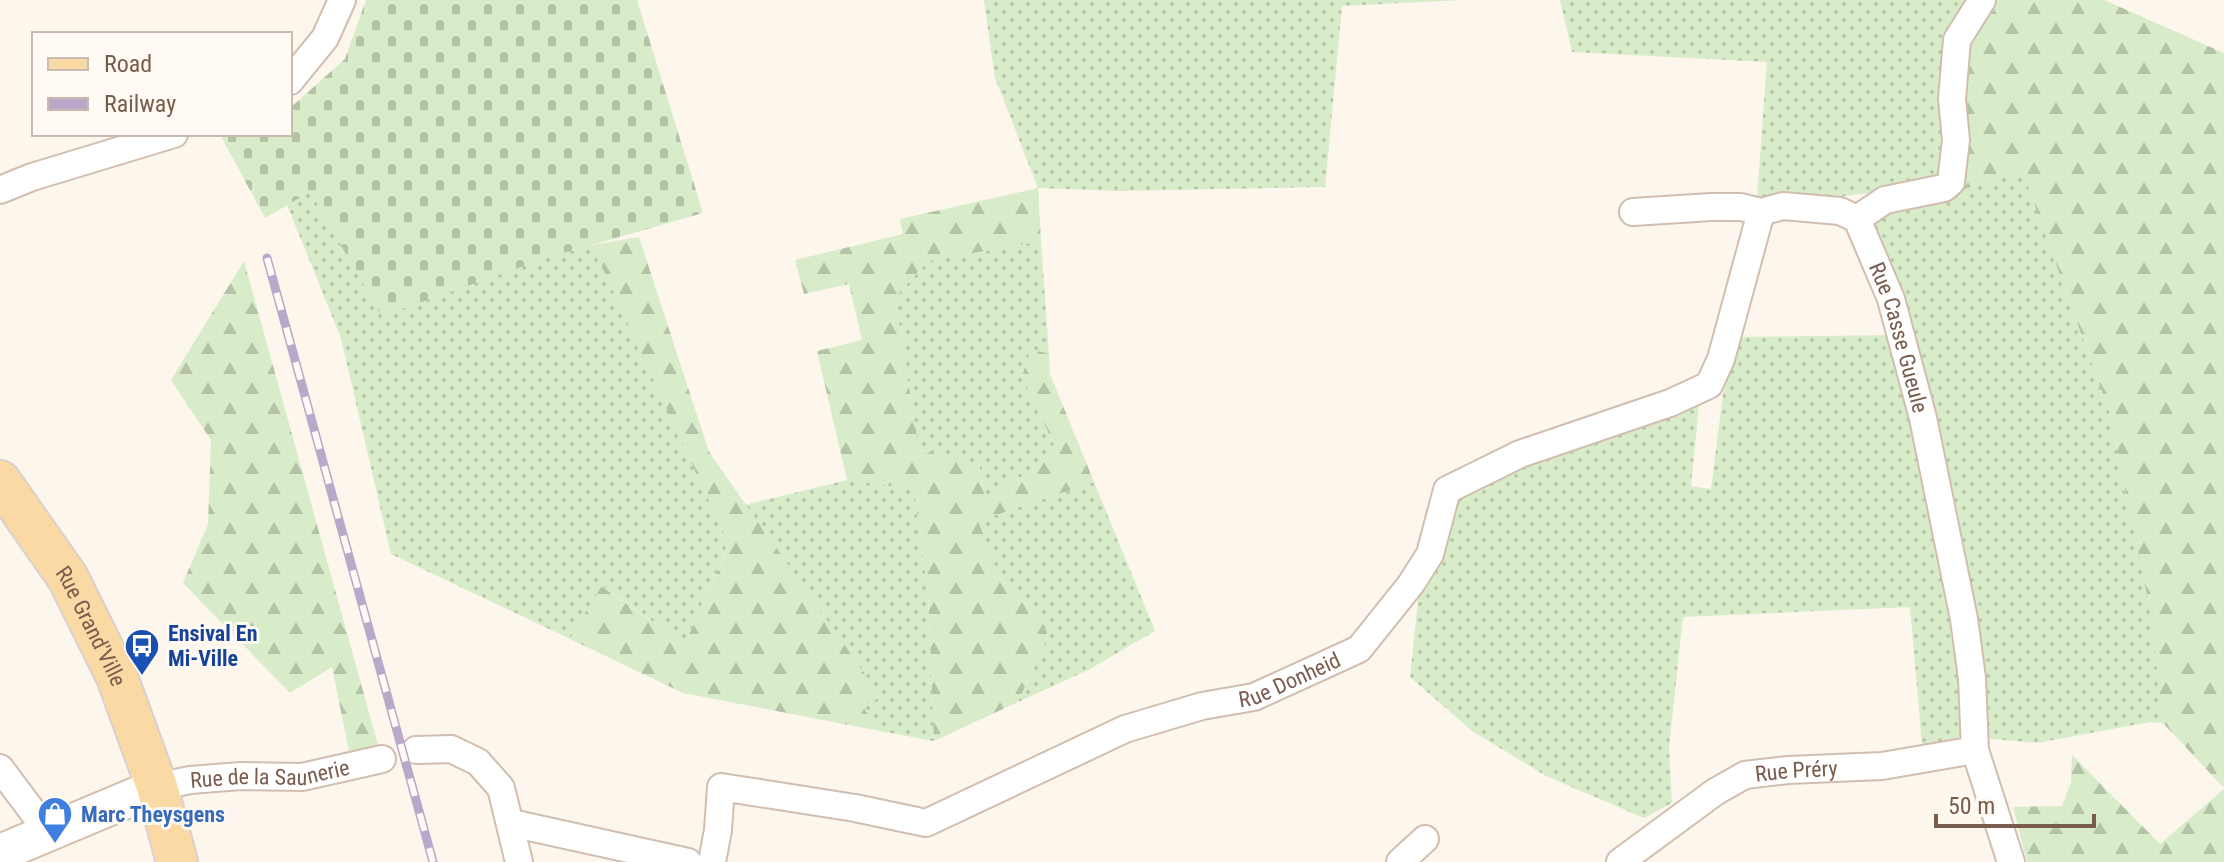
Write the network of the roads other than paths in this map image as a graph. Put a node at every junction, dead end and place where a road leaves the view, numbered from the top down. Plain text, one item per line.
1 (342, 0) edge
2 (1982, 0) edge
3 (292, 79) edge
4 (167, 136) edge
5 (0, 190) edge
6 (1633, 212) dead end
7 (1761, 212) junction
8 (1857, 219) junction
9 (0, 481) edge
10 (416, 750) dead end
11 (382, 759) dead end
12 (1978, 761) junction
13 (0, 768) edge
14 (157, 787) junction
15 (511, 823) junction
16 (48, 832) junction
17 (1425, 839) dead end
18 (0, 853) edge
19 (177, 862) edge
20 (519, 862) edge
21 (688, 862) edge
22 (712, 862) edge
23 (1400, 862) edge
24 (1620, 862) edge
25 (2011, 862) edge

1 - 3 street
2 - 8 street
4 - 5 street
6 - 7 street
7 - 8 street
7 - 22 street, Rue Donheid
8 - 12 street, Rue Casse Gueule
9 - 14 main road, Rue Grand'Ville
10 - 15 street
11 - 14 street, Rue de la Saunerie
12 - 24 street, Rue Préry
12 - 25 street, Rue Casse Gueule
13 - 16 street
14 - 16 street
14 - 19 main road, Rue Grand'Ville
15 - 20 street
15 - 21 street
16 - 18 street
17 - 23 street

